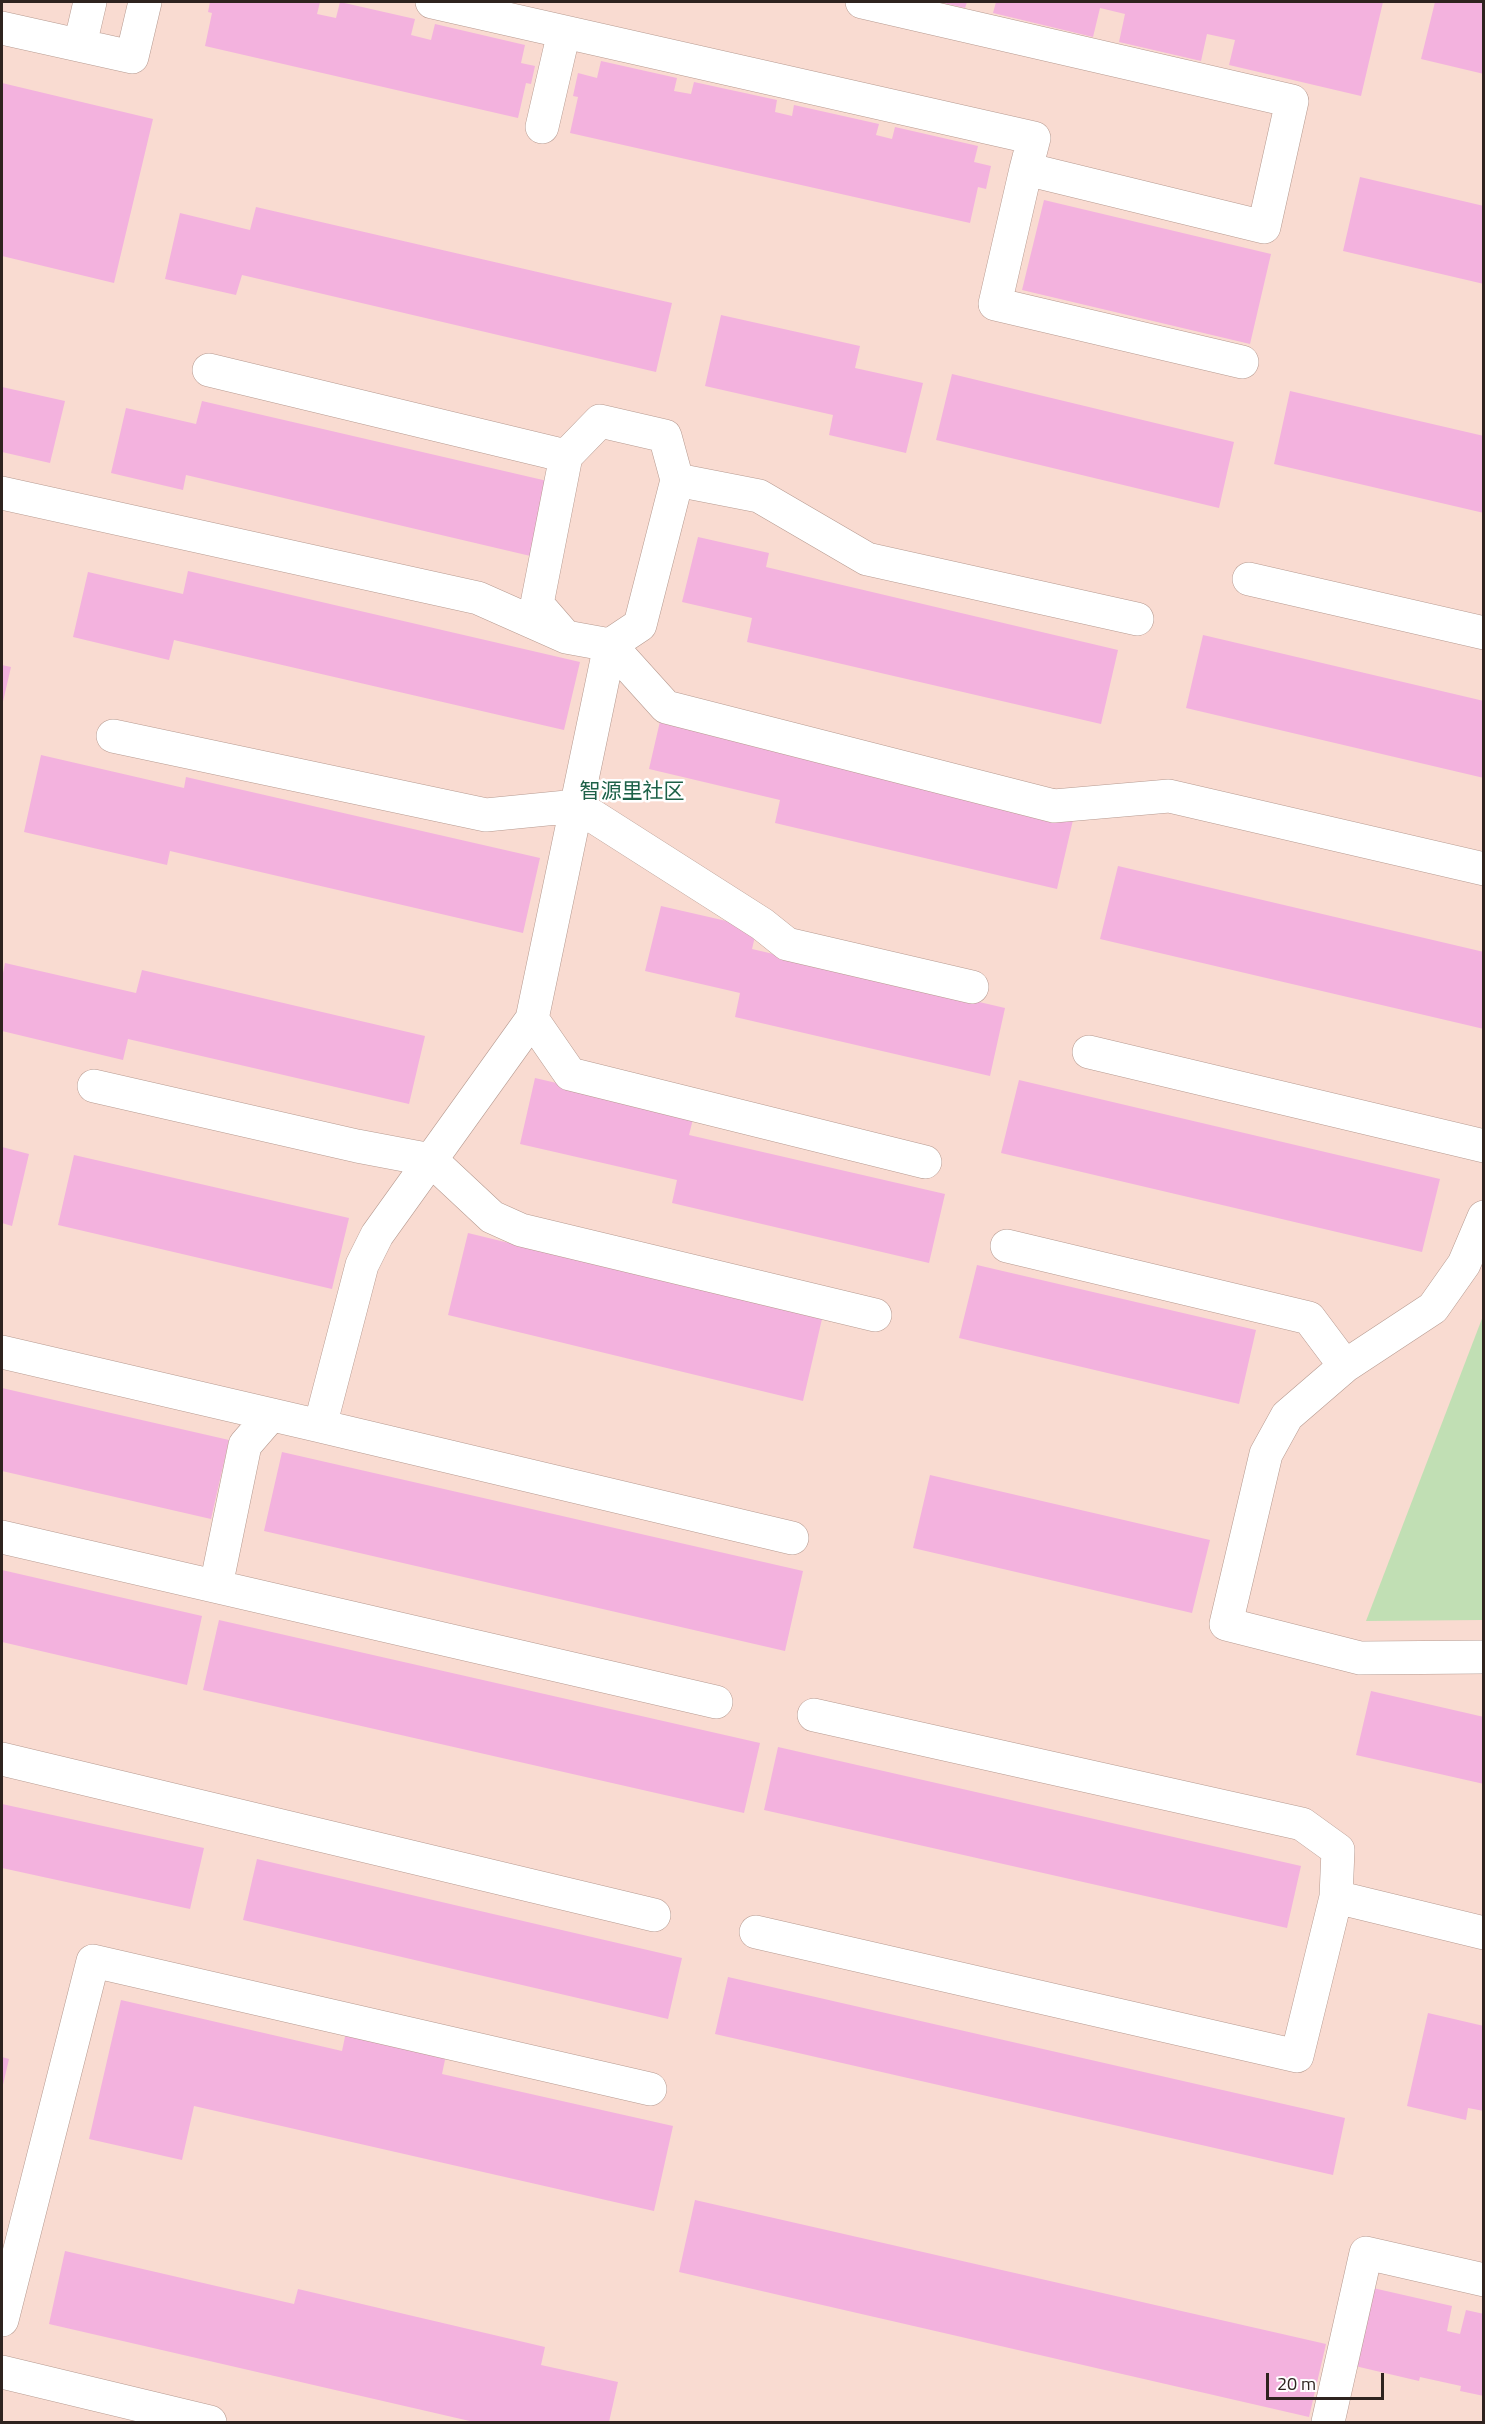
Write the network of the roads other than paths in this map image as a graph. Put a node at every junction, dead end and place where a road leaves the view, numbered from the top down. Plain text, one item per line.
1 (90, 2) edge
2 (145, 2) edge
3 (432, 2) edge
4 (862, 2) edge
5 (2, 28) edge
6 (564, 32) junction
7 (80, 45) junction
8 (542, 127) dead end
9 (1026, 169) junction
10 (1242, 362) dead end
11 (209, 370) dead end
12 (566, 456) junction
13 (677, 480) junction
14 (2, 493) edge
15 (1249, 579) dead end
16 (1137, 619) dead end
17 (1484, 633) edge
18 (566, 638) junction
19 (610, 645) junction
20 (113, 736) dead end
21 (577, 806) junction
22 (1484, 869) edge
23 (972, 987) dead end
24 (532, 1019) junction
25 (1089, 1052) dead end
26 (94, 1086) dead end
27 (1484, 1146) edge
28 (431, 1160) junction
29 (925, 1162) dead end
30 (1484, 1217) edge
31 (1007, 1246) dead end
32 (875, 1315) dead end
33 (2, 1352) edge
34 (1345, 1366) junction
35 (271, 1415) junction
36 (320, 1426) junction
37 (2, 1537) edge
38 (792, 1538) dead end
39 (216, 1586) junction
40 (1484, 1657) edge
41 (716, 1702) dead end
42 (814, 1714) dead end
43 (2, 1759) edge
44 (1336, 1897) junction
45 (654, 1915) dead end
46 (756, 1932) dead end
47 (1484, 1933) edge
48 (650, 2089) dead end
49 (1484, 2280) edge
50 (2, 2320) edge
51 (2, 2373) edge
52 (210, 2422) edge
53 (1328, 2422) edge

1 - 7 street
2 - 7 street
3 - 6 street
4 - 9 street
5 - 7 street
6 - 8 street
6 - 9 street
9 - 10 street
11 - 12 street
12 - 13 street
12 - 18 street
13 - 16 street
13 - 19 street
14 - 18 street
15 - 17 street
18 - 19 street
19 - 21 street
19 - 22 street
20 - 21 street
21 - 23 street
21 - 24 street
24 - 28 street
24 - 29 street
25 - 27 street
26 - 28 street
28 - 32 street
28 - 36 street
30 - 34 street
31 - 34 street
33 - 35 street
34 - 40 street
35 - 36 street
35 - 39 street
36 - 38 street
37 - 39 street
39 - 41 street
42 - 44 street
43 - 45 street
44 - 46 street
44 - 47 street
48 - 50 street
49 - 53 street
51 - 52 street

